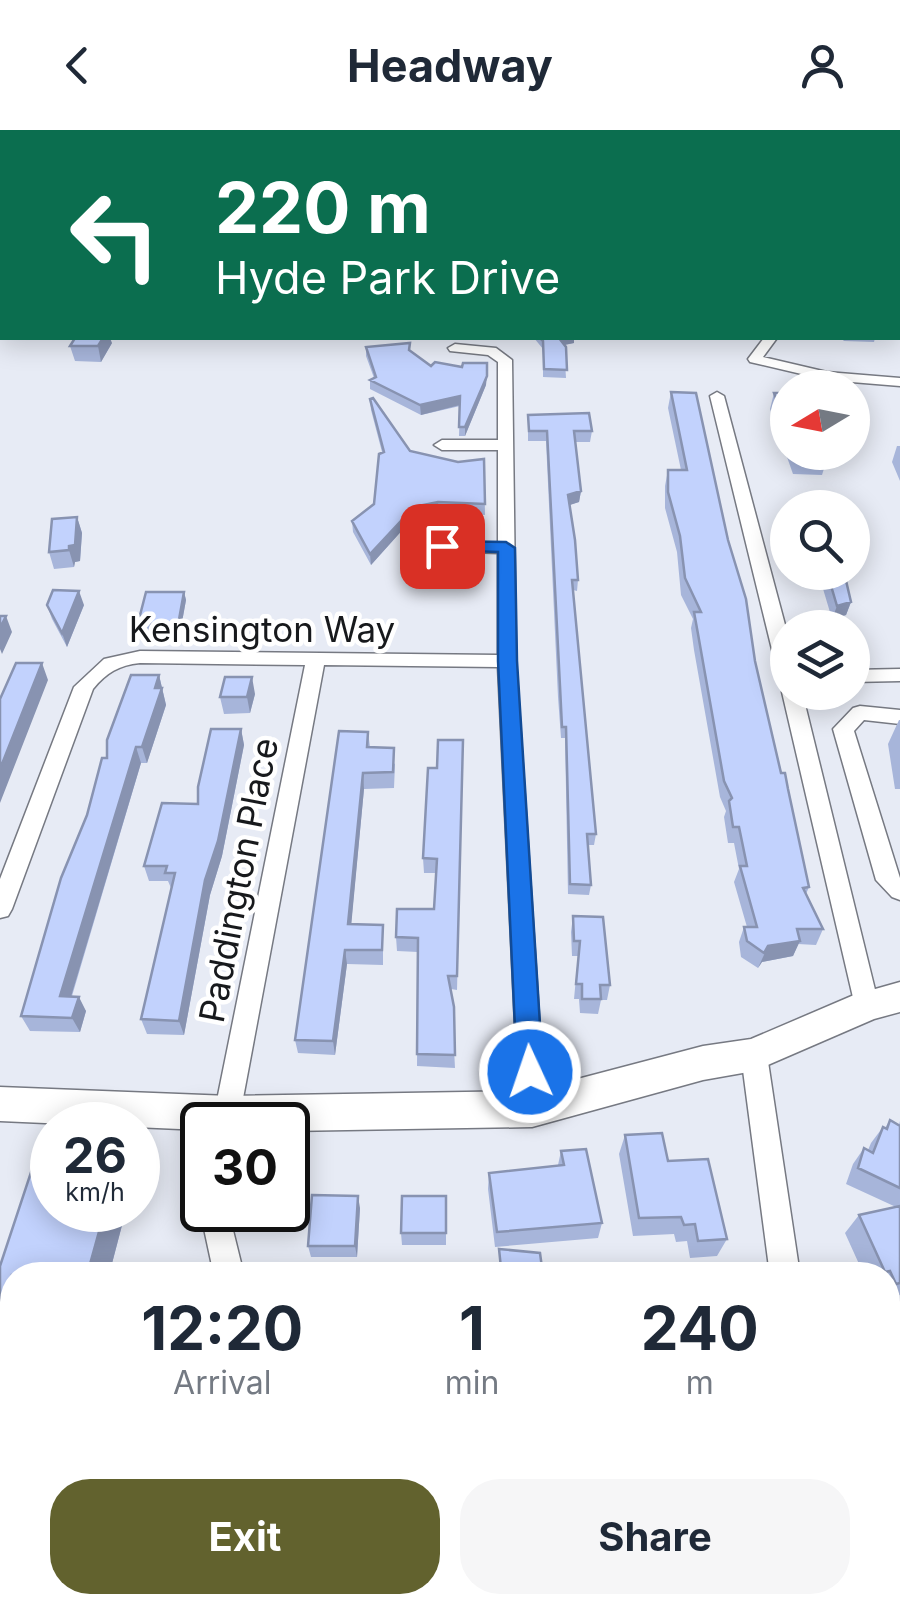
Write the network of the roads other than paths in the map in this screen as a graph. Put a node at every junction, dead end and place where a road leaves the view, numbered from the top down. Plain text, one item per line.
1 (768, 340) edge
2 (454, 348) dead end
3 (900, 382) edge
4 (717, 396) dead end
5 (442, 444) dead end
6 (506, 445) junction
7 (442, 546) dead end
8 (506, 548) junction
9 (772, 610) edge
10 (315, 660) junction
11 (508, 661) junction
12 (870, 676) edge
13 (900, 676) edge
14 (797, 710) edge
15 (900, 717) edge
16 (900, 891) edge
17 (0, 909) edge
18 (884, 1001) edge
19 (754, 1055) junction
20 (231, 1102) edge
21 (0, 1104) edge
22 (532, 1109) junction
23 (180, 1116) edge
24 (310, 1116) edge
25 (219, 1232) edge
26 (226, 1262) edge
27 (783, 1262) edge

1 - 3 street
2 - 6 street
4 - 9 street
5 - 6 street
6 - 8 street
7 - 8 street
8 - 11 street
10 - 11 street, Kensington Way
10 - 17 street, Kensington Way
10 - 20 street, Paddington Place
11 - 22 street
12 - 13 street
14 - 18 street
15 - 16 street
18 - 19 street
19 - 22 street
19 - 27 street
21 - 23 street
22 - 24 street
25 - 26 street

